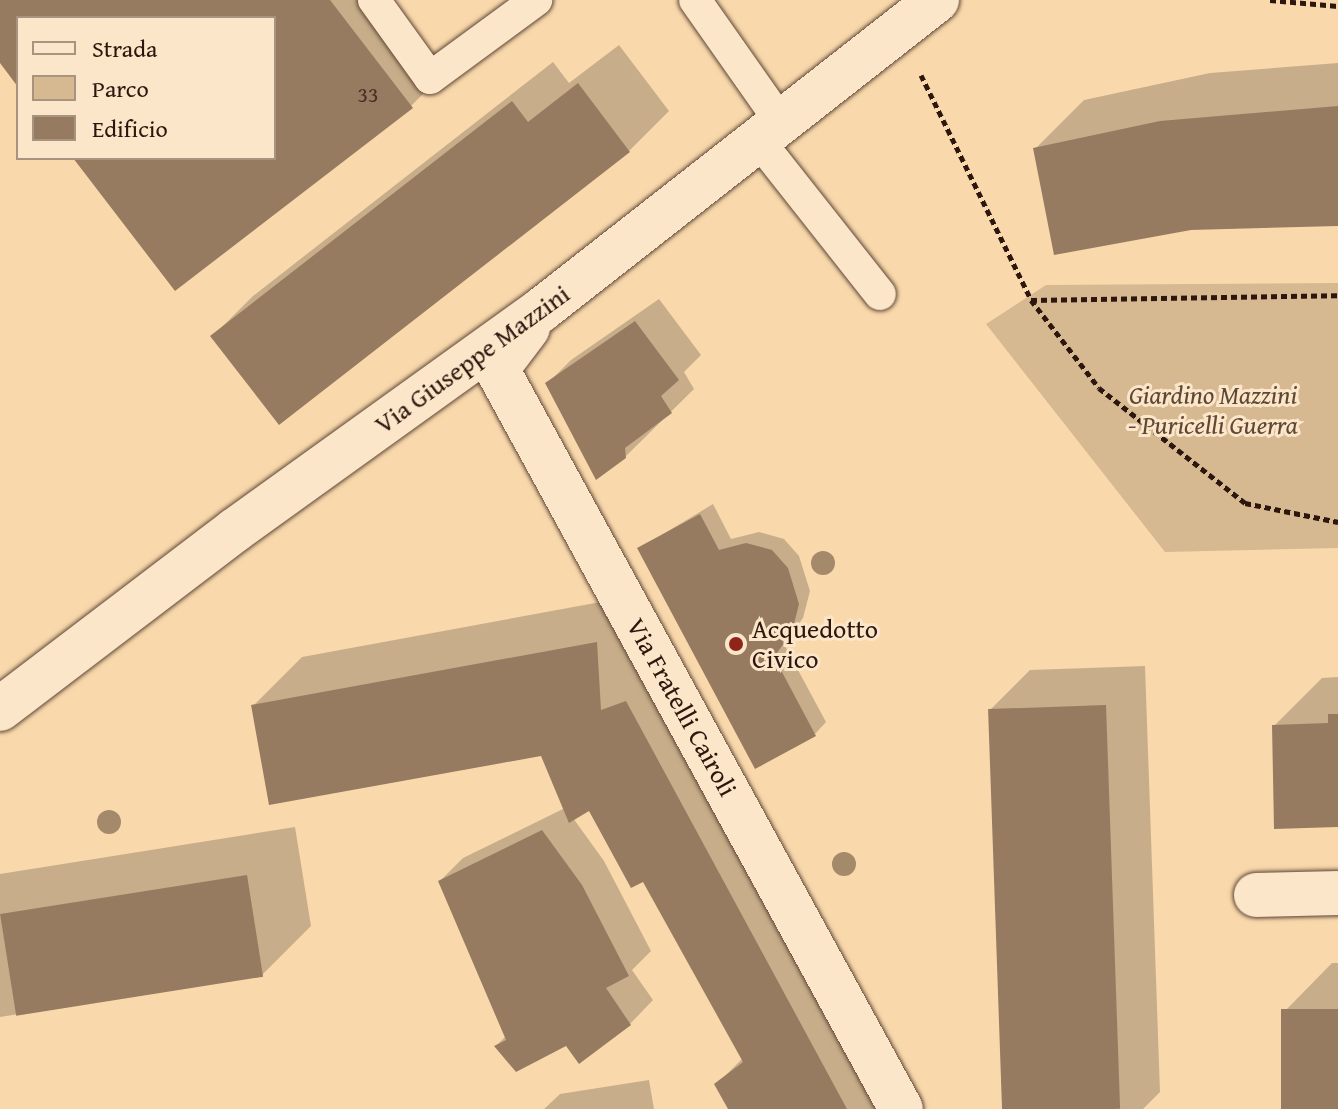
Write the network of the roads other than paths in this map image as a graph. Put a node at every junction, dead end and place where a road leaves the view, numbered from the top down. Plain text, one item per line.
1 (374, 0) edge
2 (536, 0) edge
3 (695, 0) edge
4 (937, 0) edge
5 (771, 132) junction
6 (880, 294) dead end
7 (541, 310) junction
8 (0, 709) edge
9 (1338, 893) edge
10 (1256, 895) dead end
11 (901, 1109) edge

1 - 2 lane
3 - 5 lane
4 - 5 street, Via Giuseppe Mazzini
5 - 6 lane
5 - 7 street, Via Giuseppe Mazzini
7 - 8 street, Via Giuseppe Mazzini
7 - 11 street, Via Fratelli Cairoli
9 - 10 street

